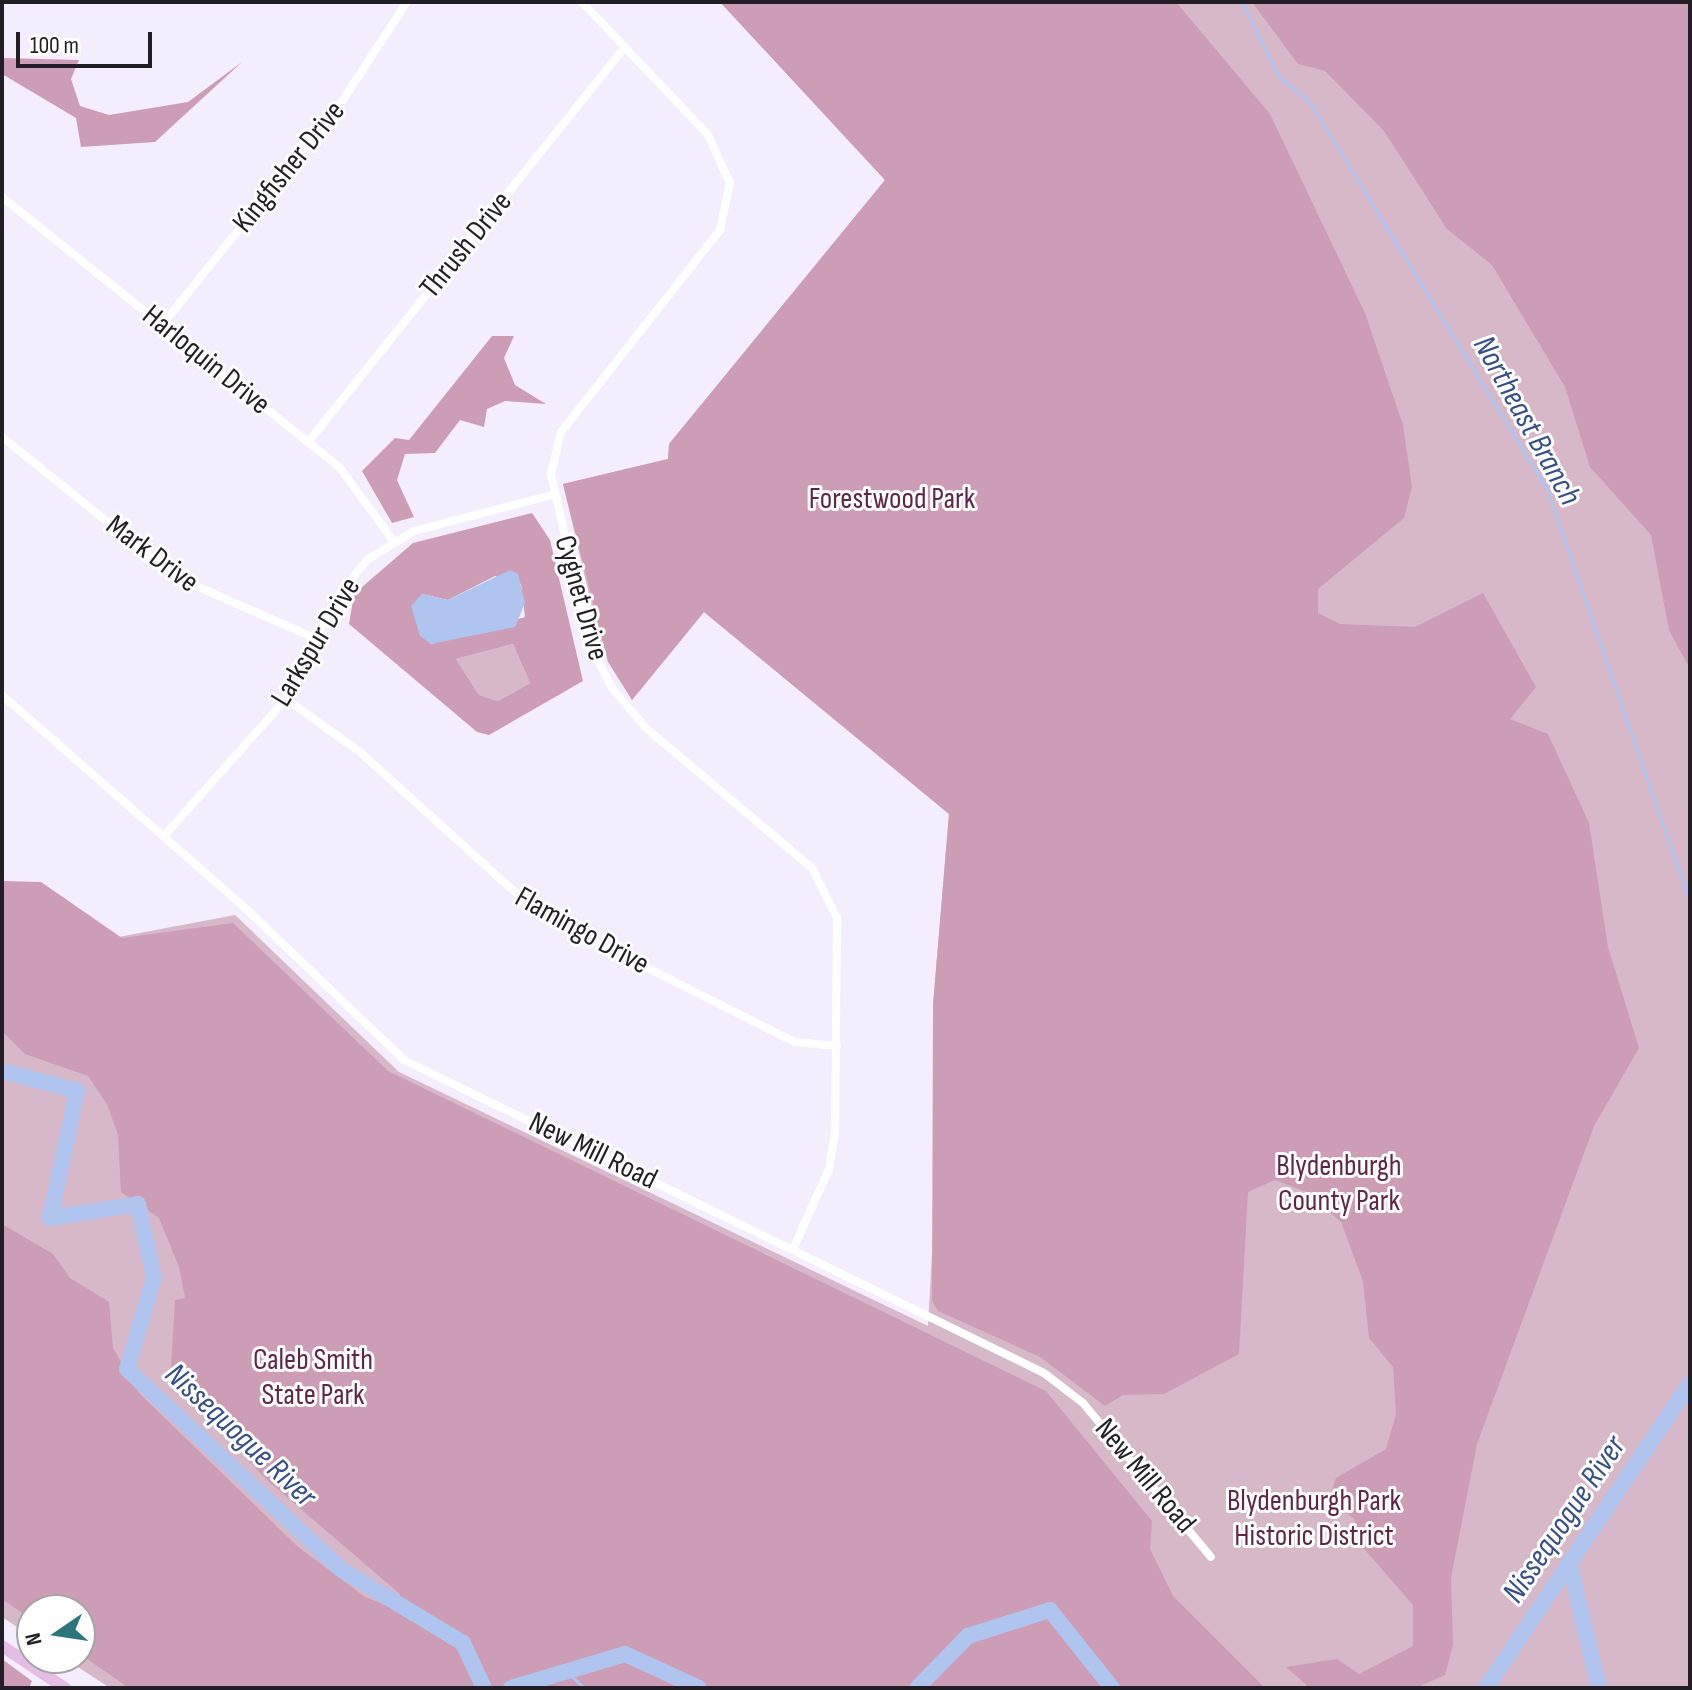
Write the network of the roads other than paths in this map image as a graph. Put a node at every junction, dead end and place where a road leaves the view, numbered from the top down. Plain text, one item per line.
1 (407, 2) edge
2 (582, 2) edge
3 (624, 48) junction
4 (2, 197) edge
5 (162, 325) junction
6 (2, 437) edge
7 (309, 441) junction
8 (552, 495) junction
9 (392, 539) junction
10 (319, 640) junction
11 (2, 695) edge
12 (286, 699) junction
13 (164, 836) junction
14 (837, 1046) junction
15 (793, 1249) junction
16 (1211, 1557) dead end
17 (2, 1646) edge
18 (65, 1688) edge

1 - 5 street, Kingfisher Drive
2 - 3 street, Cygnet Drive
3 - 7 street, Thrush Drive
3 - 8 street, Cygnet Drive
4 - 5 street, Harloquin Drive
5 - 7 street, Harloquin Drive
6 - 10 street, Mark Drive
7 - 9 street, Harloquin Drive
8 - 9 street, Larkspur Drive
8 - 14 street, Cygnet Drive
9 - 10 street, Larkspur Drive
10 - 12 street, Larkspur Drive
11 - 13 street, New Mill Road
12 - 13 street, Larkspur Drive
12 - 14 street, Flamingo Drive
13 - 15 street, New Mill Road
14 - 15 street, Cygnet Drive
15 - 16 street, New Mill Road
17 - 18 main road

